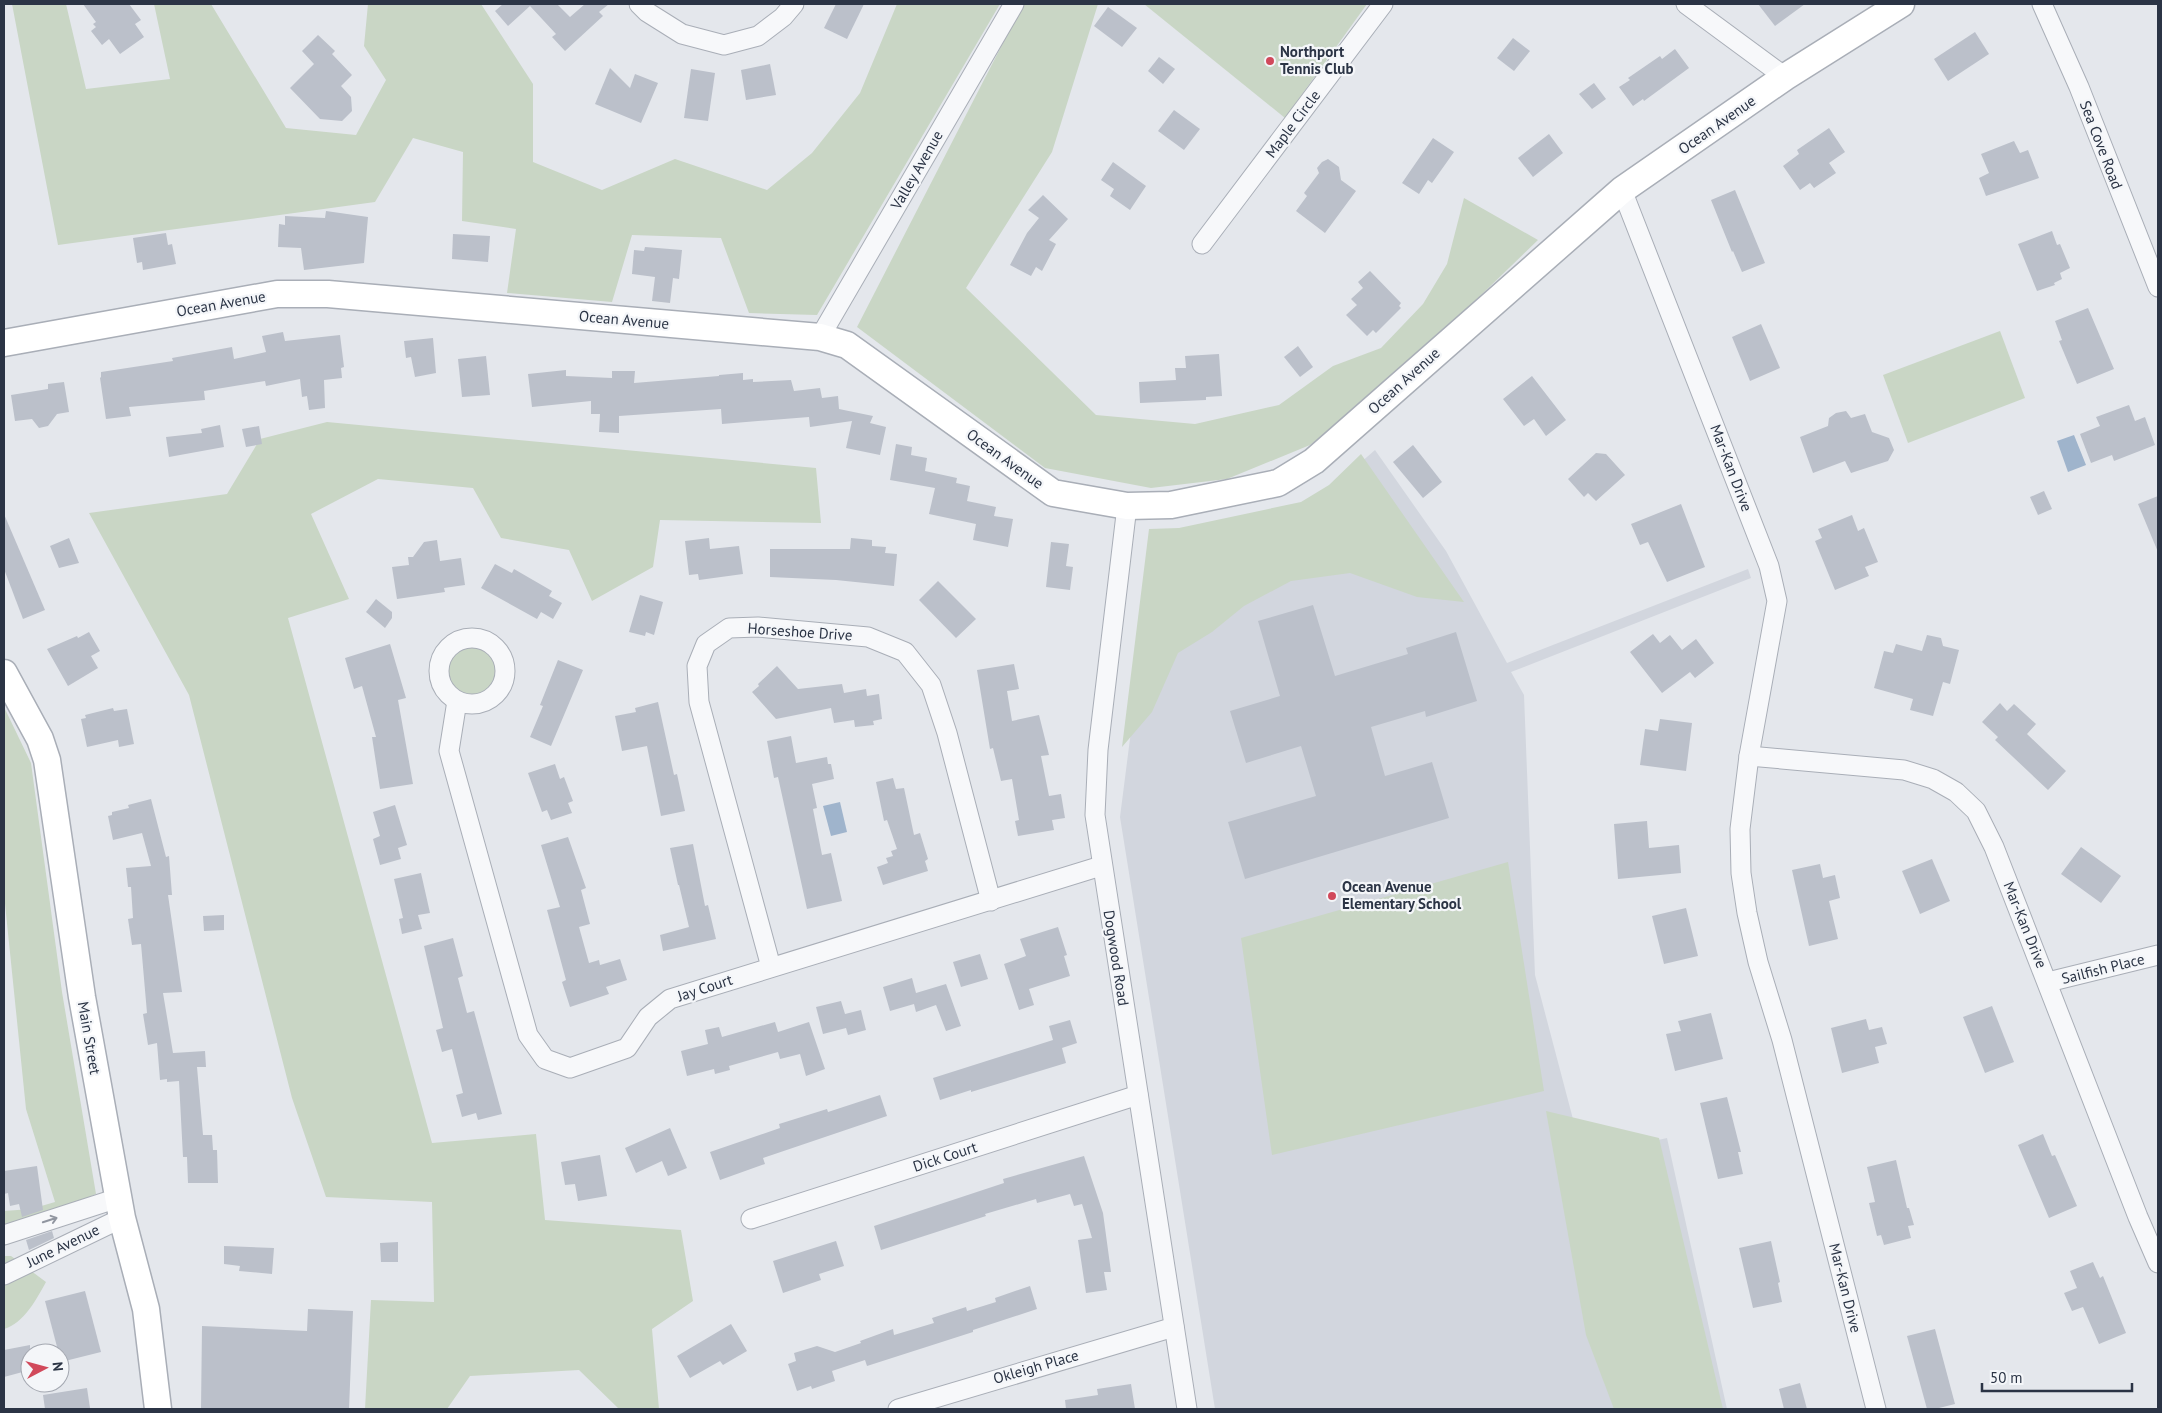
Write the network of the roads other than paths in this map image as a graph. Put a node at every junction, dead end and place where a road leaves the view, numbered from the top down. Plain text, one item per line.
1 (639, 4) edge
2 (794, 4) edge
3 (1014, 4) edge
4 (1383, 4) edge
5 (1686, 4) edge
6 (1901, 4) edge
7 (2042, 4) edge
8 (1785, 77) junction
9 (1622, 190) junction
10 (1202, 244) dead end
11 (2158, 287) edge
12 (820, 337) junction
13 (4, 343) edge
14 (1126, 506) junction
15 (4, 673) edge
16 (457, 701) dead end
17 (1749, 756) junction
18 (1102, 866) junction
19 (991, 901) junction
20 (2158, 955) edge
21 (771, 967) junction
22 (2048, 982) junction
23 (1138, 1096) junction
24 (120, 1208) junction
25 (751, 1218) dead end
26 (4, 1235) edge
27 (2158, 1263) edge
28 (4, 1275) edge
29 (1174, 1327) junction
30 (931, 1404) edge
31 (158, 1409) edge
32 (898, 1409) edge
33 (1187, 1409) edge
34 (1876, 1409) edge

1 - 2 street
3 - 12 street, Valley Avenue
4 - 10 street, Maple Circle
5 - 8 street
6 - 8 main road, Ocean Avenue
7 - 11 street, Sea Cove Road
8 - 9 main road, Ocean Avenue
9 - 14 main road, Ocean Avenue
9 - 17 street, Mar-Kan Drive
12 - 13 main road, Ocean Avenue
12 - 14 main road, Ocean Avenue
14 - 18 street, Dogwood Road
15 - 24 main road, Main Street
16 - 21 street, Jay Court
17 - 22 street, Mar-Kan Drive
17 - 34 street, Mar-Kan Drive
18 - 19 street, Jay Court
18 - 23 street, Dogwood Road
19 - 21 street, Jay Court
19 - 21 street, Horseshoe Drive
20 - 22 street, Sailfish Place
22 - 27 street, Mar-Kan Drive
23 - 25 street, Dick Court
23 - 29 street, Dogwood Road
26 -> 24 street
24 - 28 street, June Avenue
24 - 31 main road, Main Street
29 - 30 street, Okleigh Place
29 - 33 street, Dogwood Road
30 - 32 street, Okleigh Place

